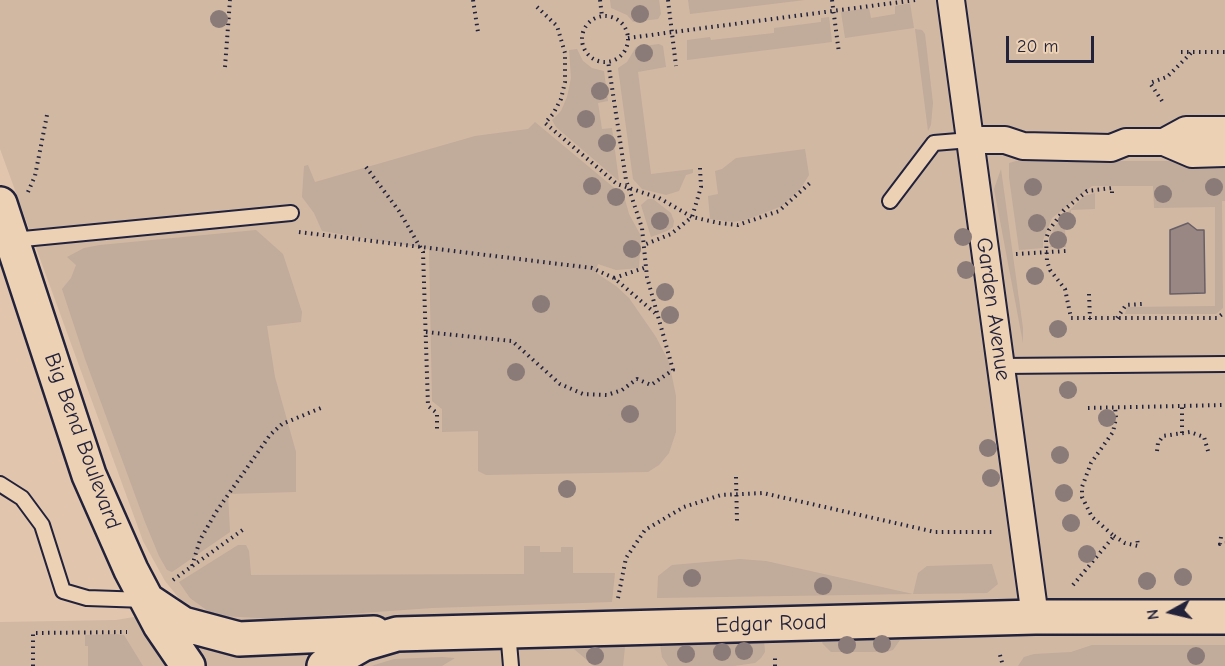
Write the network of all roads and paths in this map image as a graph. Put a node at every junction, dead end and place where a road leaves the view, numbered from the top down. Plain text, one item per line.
1 (230, 0) edge
2 (473, 0) edge
3 (600, 0) edge
4 (668, 0) edge
5 (832, 0) edge
6 (916, 0) edge
7 (951, 0) edge
8 (537, 7) dead end
9 (833, 11) junction
10 (602, 16) junction
11 (478, 32) dead end
12 (672, 32) junction
13 (628, 38) junction
14 (1193, 51) junction
15 (839, 52) dead end
16 (1181, 52) dead end
17 (1225, 52) edge
18 (608, 61) junction
19 (676, 66) dead end
20 (225, 67) dead end
21 (1162, 101) dead end
22 (47, 115) dead end
23 (1225, 130) edge
24 (970, 140) junction
25 (1164, 142) junction
26 (1225, 153) edge
27 (366, 167) dead end
28 (700, 168) dead end
29 (811, 182) dead end
30 (630, 189) junction
31 (1112, 193) dead end
32 (14, 198) edge
33 (890, 201) dead end
34 (291, 213) dead end
35 (692, 217) junction
36 (298, 232) dead end
37 (671, 234) junction
38 (678, 235) dead end
39 (7, 240) edge
40 (646, 244) junction
41 (420, 247) junction
42 (1066, 251) dead end
43 (1046, 252) junction
44 (1016, 254) dead end
45 (646, 267) junction
46 (614, 278) junction
47 (1089, 294) dead end
48 (1142, 304) dead end
49 (1225, 312) edge
50 (657, 314) junction
51 (1117, 318) junction
52 (1090, 319) junction
53 (426, 332) junction
54 (1225, 364) edge
55 (1001, 366) junction
56 (1182, 405) junction
57 (1225, 405) edge
58 (1115, 406) junction
59 (321, 408) dead end
60 (1088, 408) dead end
61 (437, 432) dead end
62 (1182, 433) junction
63 (1157, 451) dead end
64 (1208, 451) dead end
65 (736, 477) dead end
66 (0, 484) edge
67 (736, 493) junction
68 (737, 521) dead end
69 (244, 529) dead end
70 (992, 532) dead end
71 (1114, 536) junction
72 (1137, 537) dead end
73 (1221, 537) dead end
74 (1225, 543) edge
75 (192, 566) junction
76 (1070, 588) dead end
77 (158, 591) junction
78 (618, 599) dead end
79 (1035, 617) junction
80 (1225, 617) edge
81 (508, 631) junction
82 (127, 632) dead end
83 (397, 634) junction
84 (1000, 655) dead end
85 (775, 656) dead end
86 (33, 666) edge
87 (188, 666) edge
88 (324, 666) edge
89 (511, 666) edge
90 (775, 666) edge
91 (1003, 666) edge

1 - 20 path
2 - 11 path
3 - 10 path
4 - 12 path
5 - 9 path
6 - 9 path
7 - 24 street, Garden Avenue
8 - 30 path
9 - 12 path
9 - 15 path
10 - 13 path
10 - 18 path
12 - 13 path
12 - 19 path
13 - 18 path
14 - 16 path
14 - 17 path
14 - 21 path
18 - 30 path
22 - 32 path
23 - 25 street
24 - 25 street
24 - 33 lane
24 - 55 street, Garden Avenue
25 - 26 street
27 - 41 path
28 - 35 path
29 - 35 path
30 - 35 path
30 - 40 path
31 - 43 path
32 - 39 street, Big Bend Boulevard
34 - 39 lane
35 - 37 path
36 - 41 path
37 - 38 path
37 - 40 path
39 - 77 street, Big Bend Boulevard
40 - 45 path
41 - 46 path
41 - 53 path
42 - 43 path
43 - 44 path
43 - 52 path
45 - 46 path
45 - 50 path
46 - 50 path
47 - 52 path
48 - 51 path
49 - 51 path
50 - 53 path
51 - 52 path
53 - 61 path
54 - 55 lane
55 - 79 street, Garden Avenue
56 - 57 path
56 - 58 path
56 - 62 path
58 - 60 path
58 - 71 path
59 - 75 path
62 - 63 path
62 - 64 path
65 - 67 path
66 - 77 lane
67 - 68 path
67 - 70 path
67 - 78 path
69 - 75 path
71 - 72 path
71 - 76 path
73 - 74 path
75 - 77 path
77 - 83 street
77 - 87 street, Big Bend Boulevard
79 - 80 street, Edgar Road
79 - 81 street, Edgar Road
81 - 83 street, Edgar Road
81 - 89 lane
82 - 86 path
83 - 88 street, Edgar Road
84 - 91 path
85 - 90 path

